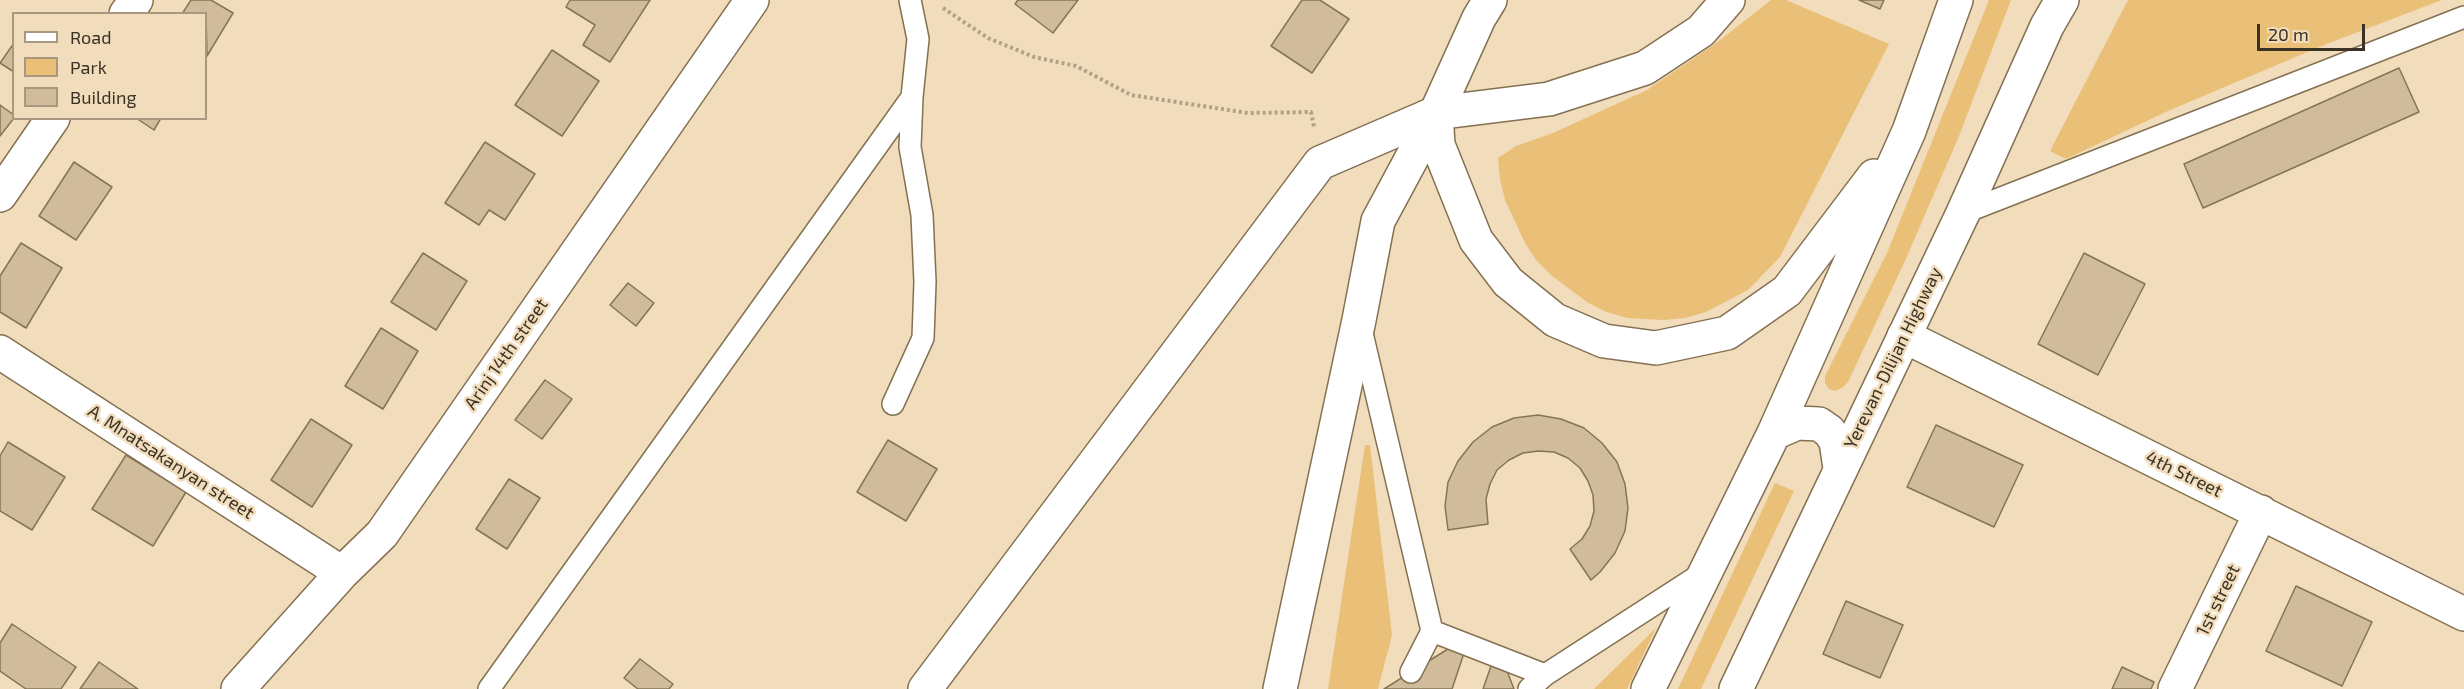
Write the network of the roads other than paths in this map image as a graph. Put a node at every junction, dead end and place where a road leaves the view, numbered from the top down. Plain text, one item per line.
1 (752, 0) edge
2 (910, 0) edge
3 (1728, 0) edge
4 (1956, 0) edge
5 (1485, 9) edge
6 (2055, 9) edge
7 (2464, 17) edge
8 (912, 97) junction
9 (1436, 113) junction
10 (52, 120) edge
11 (1909, 130) junction
12 (0, 195) edge
13 (1963, 213) junction
14 (1359, 320) junction
15 (1904, 336) junction
16 (0, 352) edge
17 (893, 404) dead end
18 (1774, 433) junction
19 (1840, 468) junction
20 (2261, 512) junction
21 (1707, 570) junction
22 (342, 573) junction
23 (2464, 614) edge
24 (1432, 631) junction
25 (1411, 672) dead end
26 (1545, 675) junction
27 (238, 689) edge
28 (489, 689) edge
29 (925, 689) edge
30 (1280, 689) edge
31 (1529, 689) edge
32 (1648, 689) edge
33 (1736, 689) edge
34 (2175, 689) edge

1 - 22 main road, Arinj 14th street
2 - 8 lane
3 - 9 main road
4 - 11 main road
5 - 9 main road
6 - 13 main road, Yerevan-Dilijan Highway
7 - 13 lane
8 - 17 lane
8 - 28 lane
9 - 11 main road
9 - 14 main road
9 - 29 main road
10 - 12 main road
11 - 18 main road
13 - 15 main road, Yerevan-Dilijan Highway
14 - 24 lane
14 - 30 main road
15 - 19 main road, Yerevan-Dilijan Highway
15 - 20 main road, 4th Street
16 - 22 main road, A. Mnatsakanyan street
18 - 19 main road
18 - 21 main road
19 - 33 main road, Yerevan-Dilijan Highway
20 - 23 main road, 4th Street
20 - 34 main road, 1st street
21 - 26 lane
21 - 32 main road
22 - 27 main road, Arinj 14th street
24 - 25 lane
24 - 26 lane
26 - 31 lane

